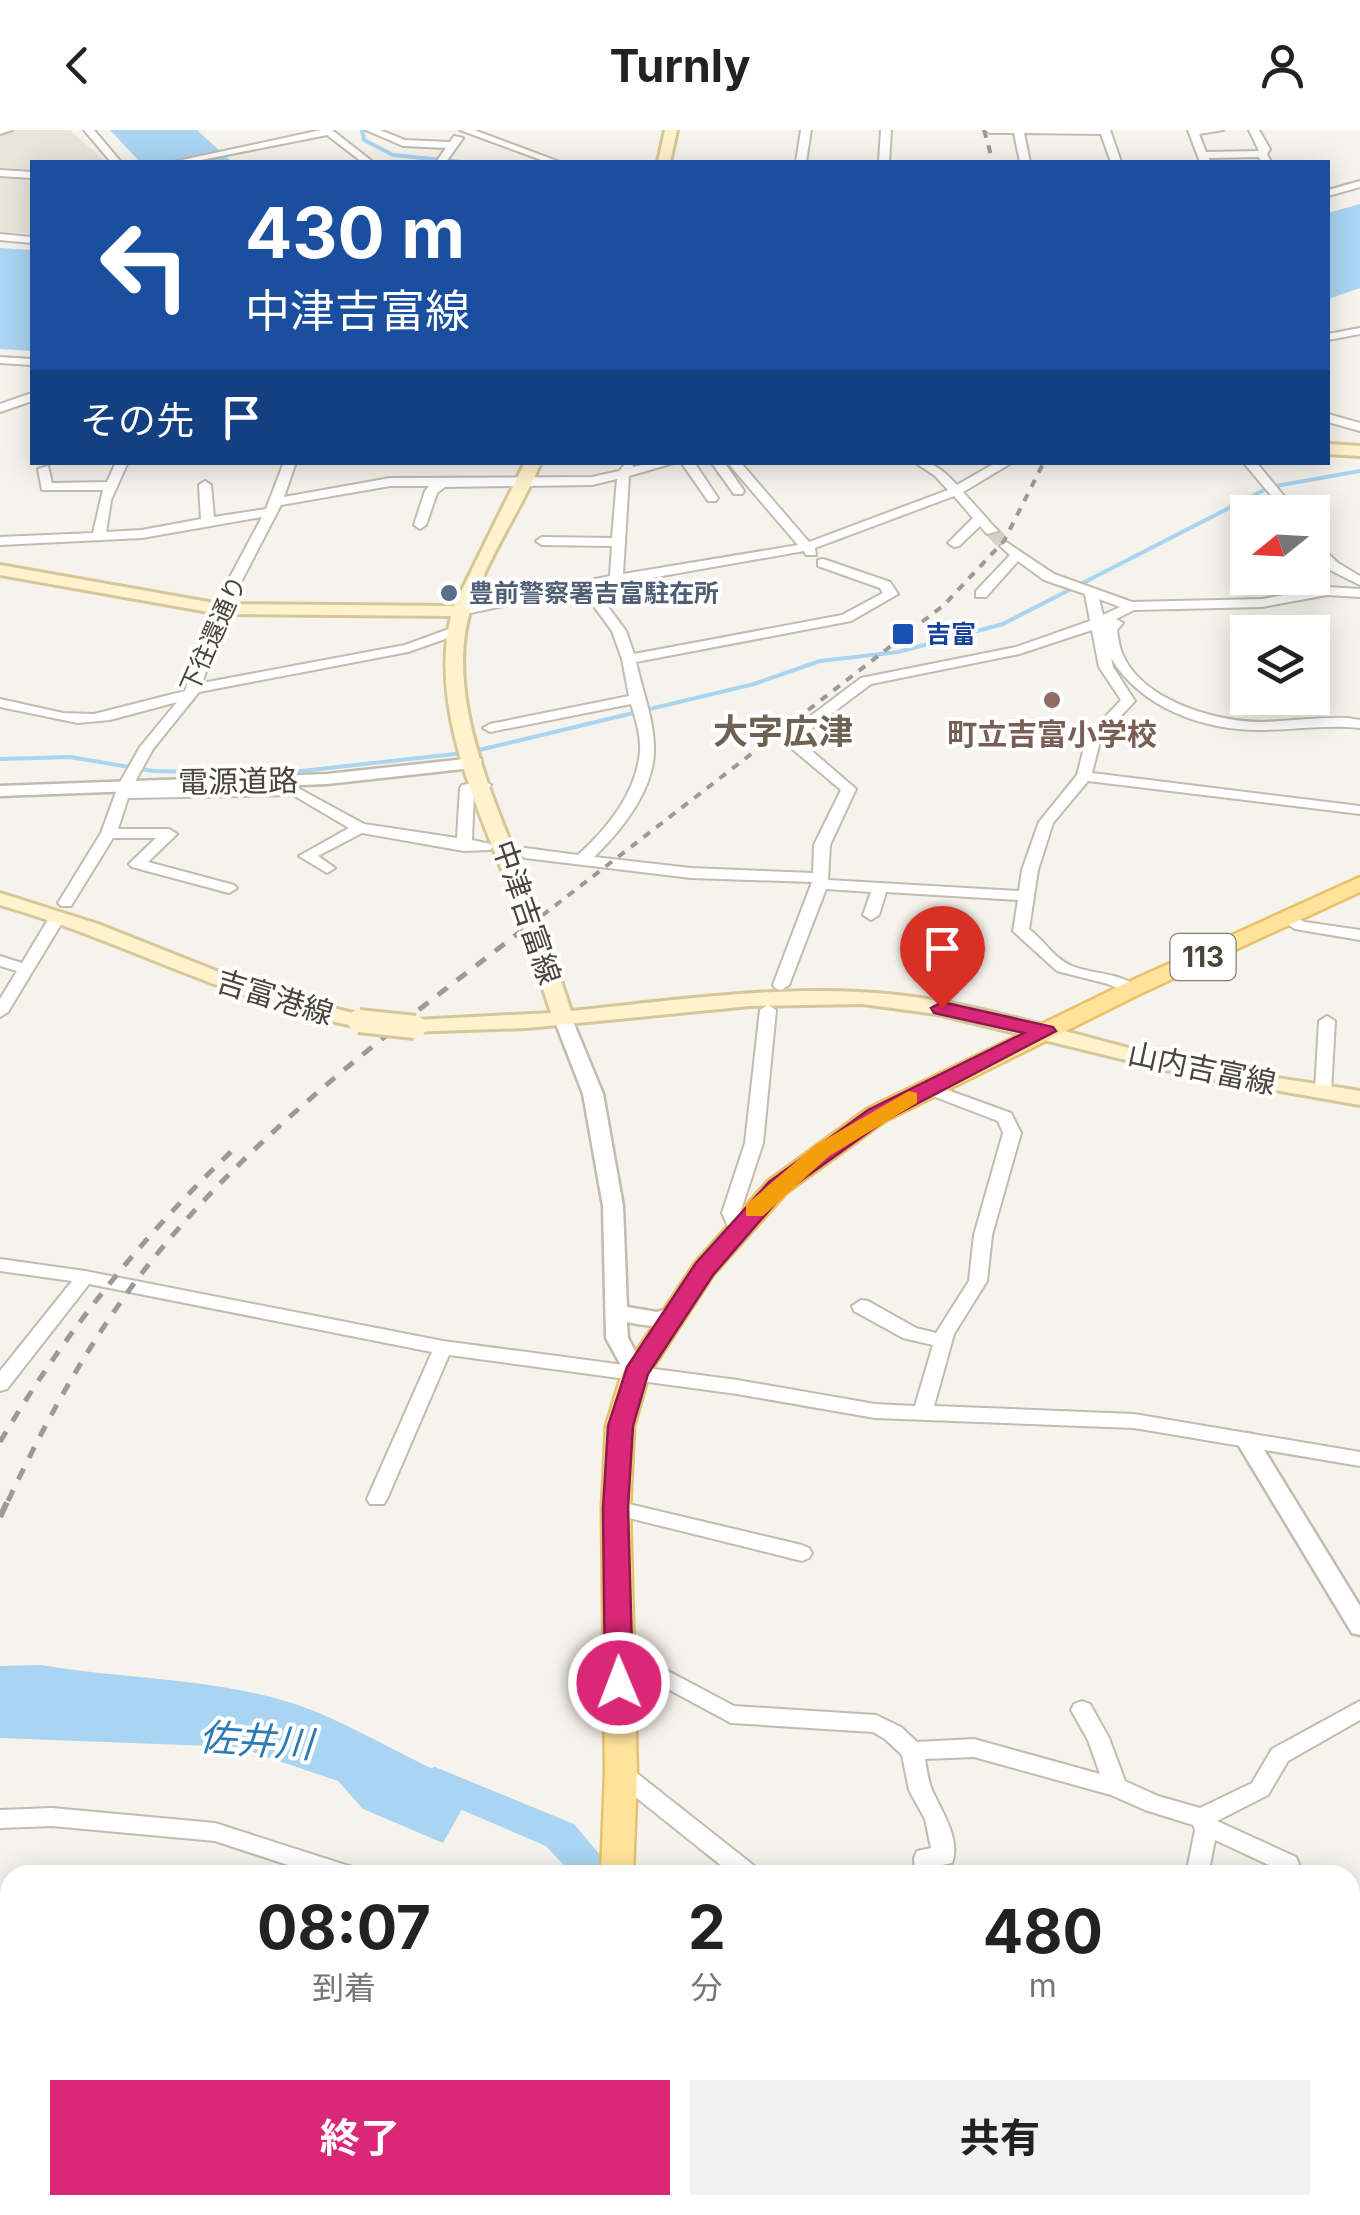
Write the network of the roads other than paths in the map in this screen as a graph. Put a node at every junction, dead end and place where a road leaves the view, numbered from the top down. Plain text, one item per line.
1 (89, 130) edge
2 (371, 130) edge
3 (465, 130) edge
4 (672, 130) edge
5 (806, 130) edge
6 (886, 130) edge
7 (990, 130) edge
8 (1105, 130) edge
9 (1193, 130) edge
10 (1218, 130) edge
11 (1254, 130) edge
12 (1019, 131) edge
13 (330, 133) edge
14 (452, 145) junction
15 (1203, 158) edge
16 (1264, 158) edge
17 (114, 160) edge
18 (188, 160) edge
19 (365, 160) edge
20 (377, 160) edge
21 (443, 160) edge
22 (549, 160) edge
23 (664, 160) edge
24 (802, 160) edge
25 (884, 160) edge
26 (1024, 160) edge
27 (1115, 160) edge
28 (0, 172) edge
29 (30, 175) edge
30 (1330, 182) edge
31 (1360, 183) edge
32 (1330, 192) edge
33 (0, 237) edge
34 (28, 239) edge
35 (1360, 331) edge
36 (1330, 337) edge
37 (0, 357) edge
38 (29, 361) edge
39 (30, 398) edge
40 (0, 408) edge
41 (1330, 418) edge
42 (1360, 426) edge
43 (1330, 449) edge
44 (1360, 451) edge
45 (121, 465) edge
46 (289, 465) edge
47 (531, 465) edge
48 (652, 465) edge
49 (689, 465) edge
50 (719, 465) edge
51 (736, 465) edge
52 (925, 465) edge
53 (1003, 465) edge
54 (1252, 465) edge
55 (44, 469) dead end
56 (626, 469) edge
57 (442, 483) junction
58 (524, 485) junction
59 (111, 486) junction
60 (205, 486) dead end
61 (738, 491) dead end
62 (954, 492) junction
63 (1277, 495) edge
64 (712, 498) dead end
65 (273, 507) junction
66 (980, 518) junction
67 (208, 522) junction
68 (420, 525) dead end
69 (992, 531) tunnel mouth
70 (99, 535) junction
71 (0, 541) edge
72 (542, 542) dead end
73 (618, 542) junction
74 (954, 542) dead end
75 (807, 547) junction
76 (823, 563) junction
77 (1330, 563) edge
78 (0, 570) edge
79 (616, 579) junction
80 (1360, 581) edge
81 (584, 585) junction
82 (1091, 591) junction
83 (1360, 593) edge
84 (981, 594) dead end
85 (872, 601) junction
86 (1131, 606) junction
87 (220, 609) junction
88 (458, 620) junction
89 (1096, 624) junction
90 (629, 658) junction
91 (191, 691) junction
92 (637, 699) junction
93 (0, 703) edge
94 (1360, 724) edge
95 (490, 728) dead end
96 (475, 762) junction
97 (1084, 776) junction
98 (484, 786) junction
99 (124, 789) junction
100 (0, 791) edge
101 (1360, 810) edge
102 (360, 828) junction
103 (108, 834) junction
104 (464, 846) junction
105 (485, 846) dead end
106 (525, 852) dead end
107 (582, 860) junction
108 (327, 868) dead end
109 (818, 881) junction
110 (1360, 884) edge
111 (229, 888) dead end
112 (880, 888) junction
113 (1028, 896) junction
114 (0, 899) edge
115 (66, 903) dead end
116 (872, 915) dead end
117 (1288, 918) junction
118 (55, 922) dead end
119 (1360, 935) edge
120 (0, 961) edge
121 (26, 969) junction
122 (781, 984) dead end
123 (1132, 989) junction
124 (768, 1010) dead end
125 (0, 1012) edge
126 (563, 1019) junction
127 (1327, 1021) dead end
128 (1045, 1031) junction
129 (928, 1088) junction
130 (1324, 1092) junction
131 (1360, 1098) edge
132 (737, 1229) junction
133 (0, 1265) edge
134 (85, 1276) junction
135 (861, 1306) dead end
136 (617, 1313) junction
137 (674, 1314) junction
138 (943, 1341) junction
139 (442, 1348) junction
140 (636, 1373) junction
141 (0, 1384) edge
142 (923, 1412) junction
143 (1247, 1441) junction
144 (1360, 1458) edge
145 (377, 1499) dead end
146 (616, 1508) junction
147 (802, 1553) dead end
148 (1360, 1626) edge
149 (619, 1653) junction
150 (1082, 1710) dead end
151 (1360, 1710) edge
152 (912, 1751) junction
153 (621, 1773) junction
154 (1116, 1788) junction
155 (0, 1819) edge
156 (1203, 1821) junction
157 (1288, 1864) dead end
158 (317, 1865) edge
159 (618, 1865) edge
160 (736, 1865) edge
161 (925, 1865) edge
162 (1198, 1865) edge

1 - 17 street
2 - 14 street
3 - 14 street
3 - 22 street
4 - 23 main road
5 - 24 street
6 - 25 street
7 - 12 street
8 - 12 street
8 - 27 street
9 - 10 street
9 - 15 street
11 - 16 street
12 - 26 street
13 - 18 street
13 - 19 street
13 - 20 street
14 - 21 street
15 - 16 street
28 - 29 street
30 - 31 street
31 - 32 street
33 - 34 street
35 - 36 street
37 - 38 street
39 - 40 street
41 - 42 street
43 - 44 main road
45 - 59 street
46 - 65 street, 下往還通り
47 - 58 main road, 中津吉富線
48 - 56 street
49 - 64 street
50 - 61 street
51 - 75 street
52 - 62 street
53 - 62 street
54 - 63 street
55 - 59 street
56 - 58 street
56 - 73 street
57 - 58 street
57 - 65 street
57 - 68 street
58 - 88 main road, 中津吉富線
59 - 70 street
60 - 67 street
62 - 66 street
62 - 75 street
65 - 67 street
65 - 87 street, 下往還通り
66 - 69 street
66 - 74 street
67 - 70 street
70 - 71 street
72 - 73 street
73 - 79 street
75 - 76 street
75 - 79 street
76 - 85 street
76 - 85 street
77 - 80 street
78 - 87 main road
79 - 81 street
81 - 88 street
81 - 90 street
82 - 84 street
82 - 86 street
82 - 89 street
83 - 86 street
85 - 90 street
86 - 89 street
86 - 94 street
87 - 88 main road
87 - 91 street, 下往還通り
88 - 91 street
88 - 96 main road, 中津吉富線
89 - 97 street
89 - 109 street
90 - 92 street
91 - 93 street
91 - 99 street, 下往還通り
92 - 95 street
92 - 107 street
96 - 98 main road, 中津吉富線
96 - 99 street, 電源道路
97 - 101 street
97 - 113 street
98 - 104 street
98 - 126 main road, 中津吉富線, bridge
99 - 100 street, 電源道路
99 - 102 street
99 - 103 street, 下往還通り
102 - 104 street
102 - 108 street
103 - 111 street
103 - 115 street, 下往還通り
104 - 105 street
106 - 107 street
107 - 109 street
109 - 112 street
109 - 122 street
110 - 117 main road, 113
112 - 113 street
112 - 116 street
113 - 123 street
114 - 126 main road, 吉富港線, bridge
117 - 119 street
117 - 123 main road, 113
118 - 121 street
120 - 121 street
121 - 125 street
123 - 128 main road, 113
124 - 132 street
126 - 128 main road, 中津吉富線
126 - 136 street
127 - 130 street
128 - 129 main road, 113
128 - 130 main road, 山内吉富線
129 - 132 main road, 113
129 - 138 street
130 - 131 main road, 山内吉富線
132 - 137 main road, 113
133 - 134 street
134 - 139 street
134 - 141 street
135 - 138 street
136 - 137 street
136 - 140 street
137 - 140 main road, 113
138 - 142 street
139 - 140 street
139 - 145 street
140 - 142 street
140 - 146 main road, 113
142 - 143 street
143 - 144 street
143 - 148 street
146 - 147 street
146 - 149 main road, 113
149 - 152 street
149 - 153 main road, 113
150 - 154 street
151 - 156 street
152 - 154 street
152 - 161 street
153 - 159 main road, 113
153 - 160 street
154 - 156 street
155 - 158 street
156 - 157 street
156 - 162 street

